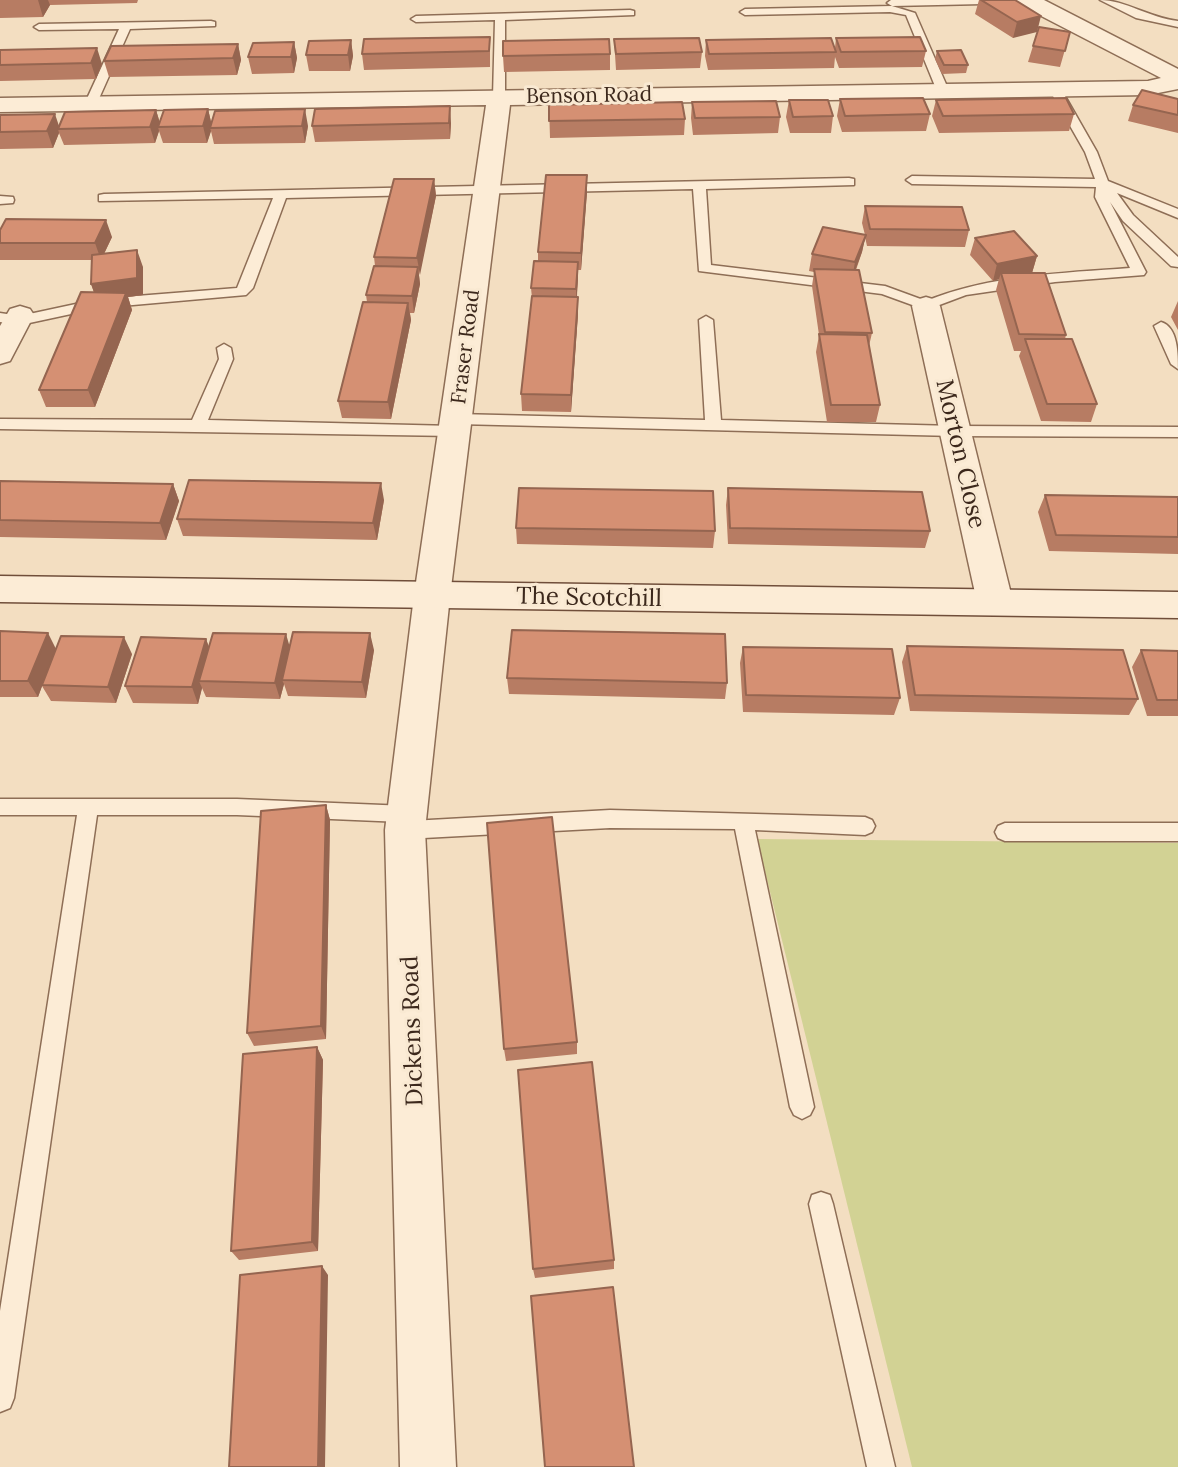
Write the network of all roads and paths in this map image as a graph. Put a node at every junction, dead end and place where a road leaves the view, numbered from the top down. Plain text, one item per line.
1 (832, 0) edge
2 (1028, 0) edge
3 (1105, 0) edge
4 (745, 12) dead end
5 (630, 13) dead end
6 (500, 17) junction
7 (416, 19) dead end
8 (211, 24) dead end
9 (1178, 24) edge
10 (126, 25) junction
11 (39, 27) dead end
12 (1178, 80) edge
13 (1055, 89) junction
14 (943, 91) junction
15 (499, 97) junction
16 (91, 103) junction
17 (0, 105) edge
18 (912, 180) dead end
19 (849, 182) dead end
20 (1103, 183) junction
21 (699, 185) junction
22 (487, 190) junction
23 (281, 194) junction
24 (104, 198) dead end
25 (1178, 214) edge
26 (1177, 263) edge
27 (926, 306) junction
28 (12, 318) edge
29 (706, 320) dead end
30 (1161, 326) dead end
31 (223, 348) dead end
32 (0, 355) edge
33 (1178, 364) edge
34 (713, 423) junction
35 (0, 424) edge
36 (198, 425) junction
37 (455, 425) junction
38 (955, 431) junction
39 (1178, 432) edge
40 (0, 589) edge
41 (432, 596) junction
42 (995, 602) junction
43 (1178, 605) edge
44 (0, 807) edge
45 (88, 808) junction
46 (743, 821) junction
47 (406, 822) junction
48 (865, 826) dead end
49 (1005, 832) dead end
50 (1178, 832) edge
51 (802, 1107) dead end
52 (821, 1204) dead end
53 (0, 1398) edge
54 (428, 1467) edge
55 (881, 1467) edge

1 - 2 lane
2 - 12 street
3 - 9 lane
4 - 14 lane
5 - 6 lane
6 - 7 lane
6 - 15 lane
8 - 10 lane
10 - 11 lane
10 - 16 lane
12 - 13 street, Benson Road
13 - 14 street, Benson Road
13 - 20 lane
14 - 15 street, Benson Road
15 - 16 street, Benson Road
15 - 22 street, Fraser Road
16 - 17 street, Benson Road
18 - 20 lane
19 - 21 lane
20 - 25 lane
20 - 26 lane
20 - 27 lane
21 - 22 lane
21 - 27 lane
22 - 23 lane
22 - 37 street, Fraser Road
23 - 24 lane
23 - 28 lane
27 - 38 street, Morton Close
28 - 32 street
29 - 34 lane
30 - 33 lane
31 - 36 lane
34 - 37 lane
34 - 38 lane
35 - 36 lane
36 - 37 lane
37 - 41 street, Fraser Road
38 - 39 lane
38 - 42 street, Morton Close
40 - 41 street, The Scotchill
41 - 42 street, The Scotchill
41 - 47 street, Dickens Road
42 - 43 street, The Scotchill
44 - 45 lane
45 - 47 lane
45 - 53 lane
46 - 47 lane
46 - 48 lane
46 - 51 lane
47 - 54 street, Dickens Road
49 - 50 lane
52 - 55 lane

